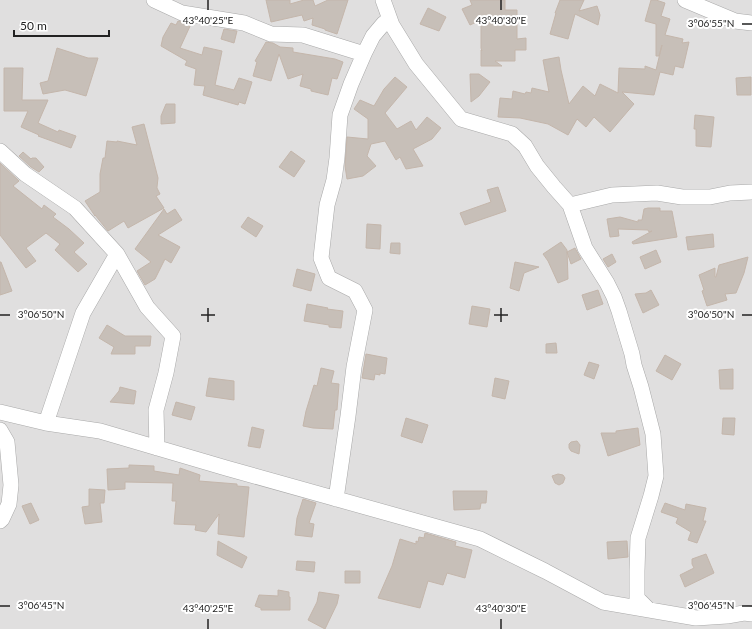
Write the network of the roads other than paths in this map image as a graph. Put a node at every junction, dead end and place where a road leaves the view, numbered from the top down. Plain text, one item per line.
1 (154, 0) edge
2 (383, 0) edge
3 (685, 0) edge
4 (752, 23) edge
5 (392, 25) junction
6 (364, 54) junction
7 (0, 151) edge
8 (752, 192) edge
9 (570, 205) junction
10 (117, 254) junction
11 (0, 412) edge
12 (46, 423) junction
13 (0, 430) edge
14 (157, 448) junction
15 (336, 499) junction
16 (0, 521) edge
17 (648, 610) junction
18 (752, 614) edge
19 (699, 624) edge

1 - 6 street
2 - 5 street
3 - 4 street
5 - 6 street
5 - 9 street
6 - 15 street
7 - 10 street
8 - 9 street
9 - 17 street
10 - 12 street
10 - 14 street
11 - 12 street
12 - 14 street
13 - 16 street
14 - 15 street
15 - 17 street
17 - 19 street
18 - 19 street

